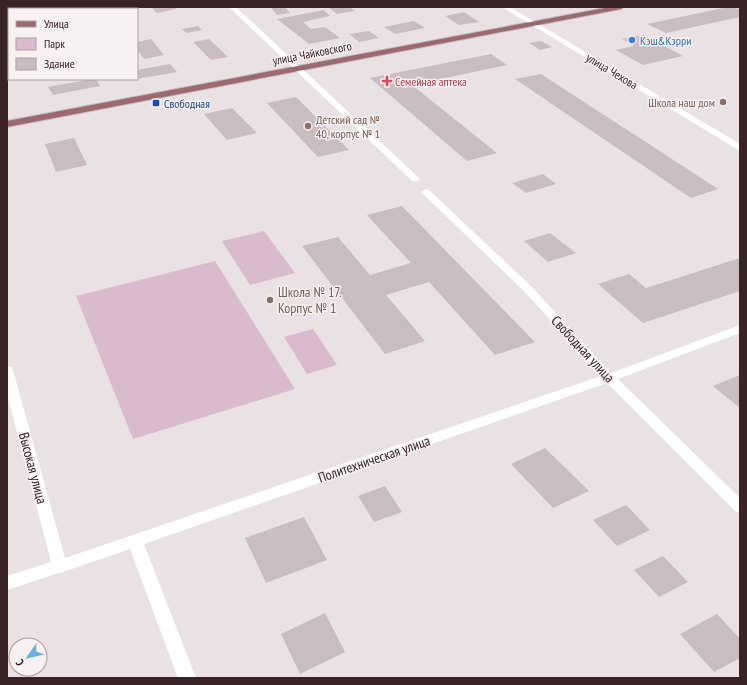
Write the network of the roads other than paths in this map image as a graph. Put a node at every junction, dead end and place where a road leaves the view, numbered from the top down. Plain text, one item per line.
1 (232, 7) edge
2 (505, 7) edge
3 (621, 7) edge
4 (533, 24) junction
5 (297, 68) junction
6 (7, 124) edge
7 (740, 148) edge
8 (415, 179) dead end
9 (426, 192) dead end
10 (740, 329) edge
11 (7, 370) edge
12 (609, 378) junction
13 (740, 507) edge
14 (135, 542) junction
15 (60, 567) junction
16 (7, 583) edge
17 (187, 678) edge

1 - 5 street
2 - 4 street, улица Чехова
3 - 4 main road, улица Чайковского
4 - 5 main road, улица Чайковского
4 - 7 street, улица Чехова
5 - 6 main road, улица Чайковского
5 - 8 street
9 - 12 street, Свободная улица
10 - 12 street, Политехническая улица
11 - 15 street, Высокая улица
12 - 13 street, Свободная улица
12 - 14 street, Политехническая улица
14 - 15 street, Политехническая улица
14 - 17 street
15 - 16 street, Политехническая улица

